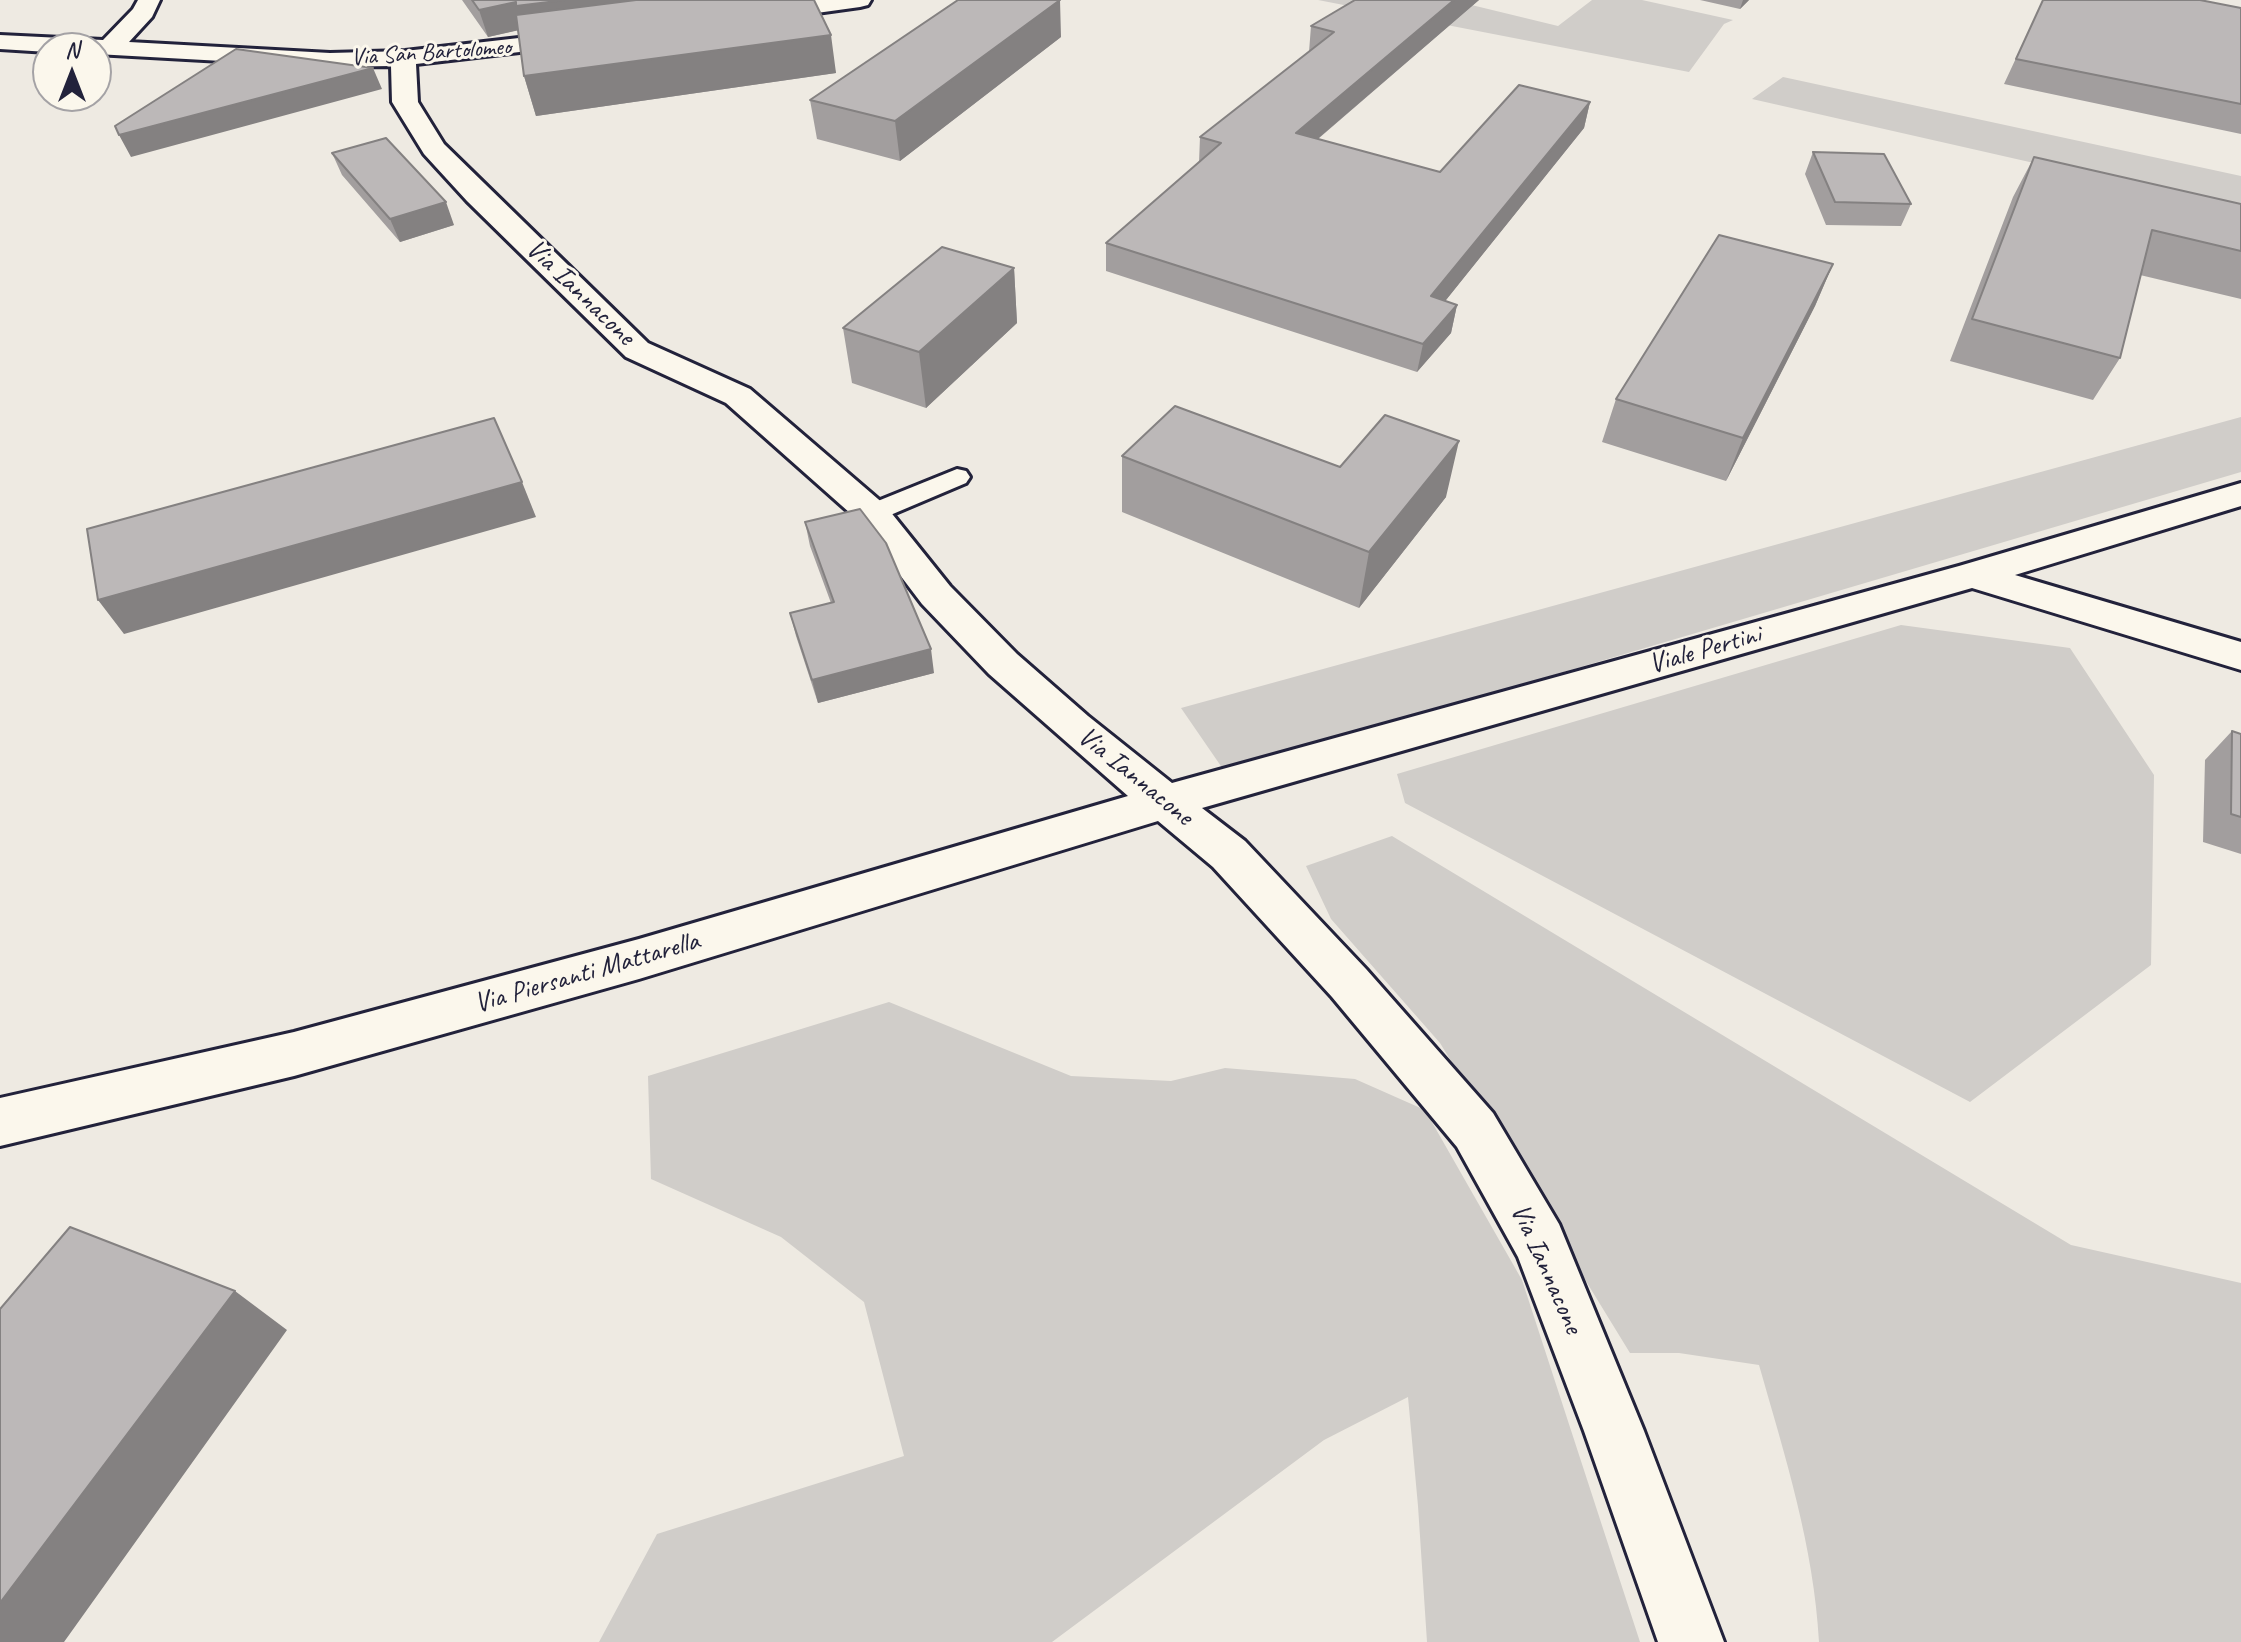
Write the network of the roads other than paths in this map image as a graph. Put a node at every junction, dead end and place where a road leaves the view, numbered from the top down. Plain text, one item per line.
1 (149, 0) edge
2 (860, 0) edge
3 (735, 17) edge
4 (601, 35) edge
5 (0, 42) edge
6 (32, 43) edge
7 (112, 45) edge
8 (112, 46) edge
9 (405, 58) junction
10 (957, 477) dead end
11 (2241, 494) edge
12 (872, 513) junction
13 (1972, 575) junction
14 (2241, 656) edge
15 (1167, 801) junction
16 (0, 1122) edge
17 (1691, 1642) edge

1 - 7 street
2 - 3 street
4 - 9 street, Via San Bartolomeo
5 - 6 street, Via San Bartolomeo
8 - 9 street, Via San Bartolomeo
9 - 12 street, Via Iannacone
10 - 12 lane
11 - 13 street, Viale Pertini
12 - 15 street, Via Iannacone
13 - 14 street
13 - 15 street, Viale Pertini
15 - 16 street, Via Piersanti Mattarella
15 - 17 street, Via Iannacone

